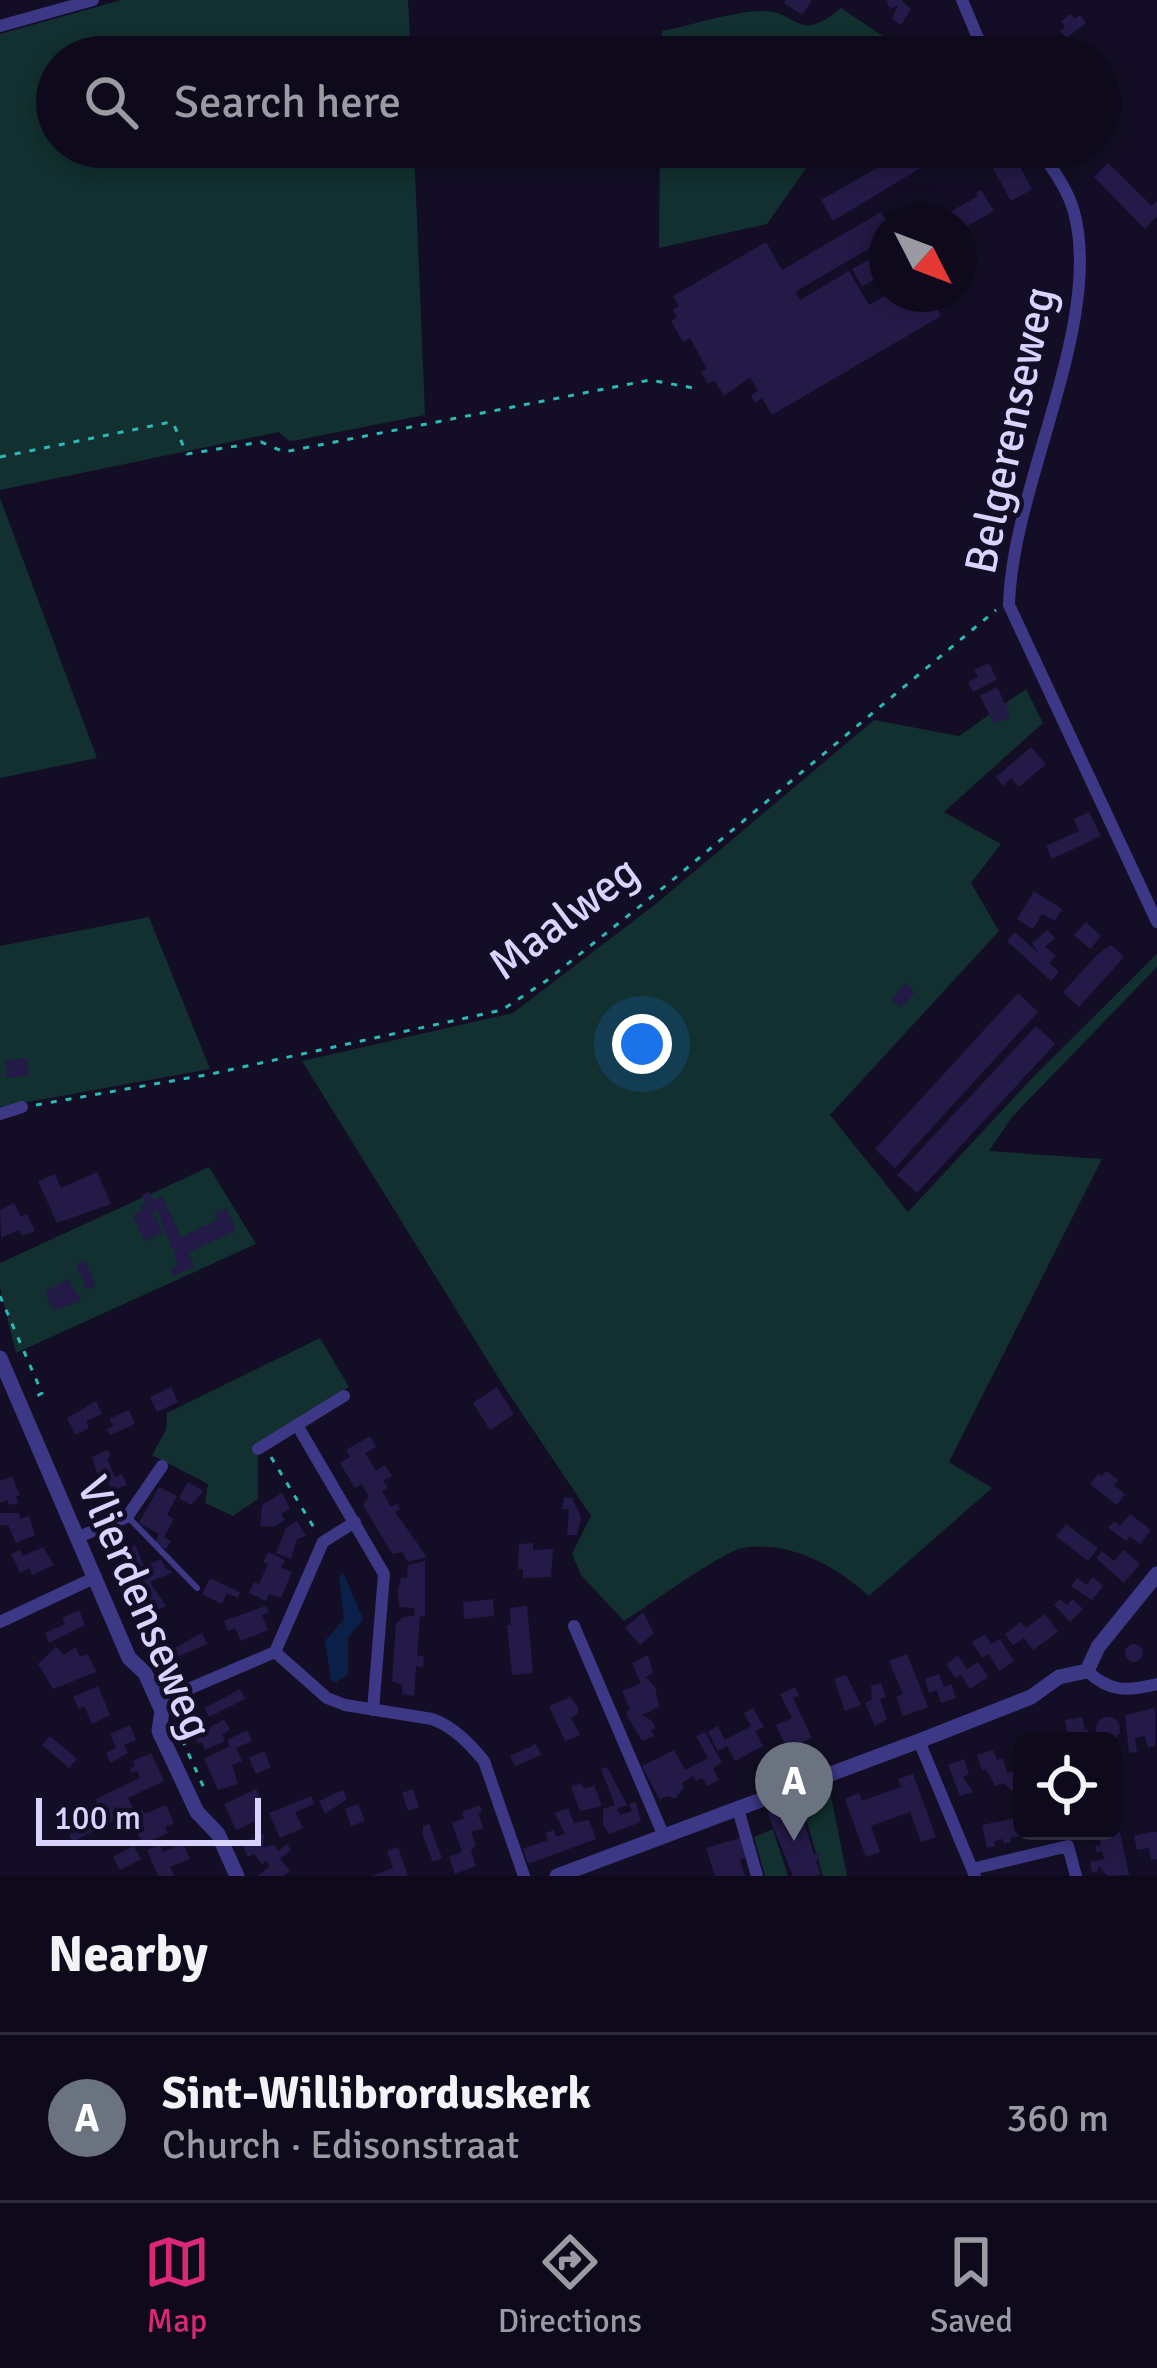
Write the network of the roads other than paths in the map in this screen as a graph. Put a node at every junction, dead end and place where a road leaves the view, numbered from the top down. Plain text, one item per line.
1 (93, 0) edge
2 (962, 0) edge
3 (0, 26) edge
4 (977, 36) edge
5 (1050, 168) edge
6 (1157, 922) edge
7 (22, 1108) road end
8 (0, 1114) edge
9 (0, 1358) edge
10 (344, 1396) dead end
11 (297, 1425) junction
12 (261, 1447) road end
13 (161, 1466) dead end
14 (127, 1516) junction
15 (356, 1522) junction
16 (76, 1538) junction
17 (1157, 1574) edge
18 (95, 1577) junction
19 (196, 1588) dead end
20 (0, 1622) edge
21 (574, 1625) dead end
22 (275, 1652) junction
23 (1088, 1671) junction
24 (1157, 1684) edge
25 (158, 1702) junction
26 (373, 1710) junction
27 (919, 1741) junction
28 (738, 1809) junction
29 (664, 1834) junction
30 (973, 1873) edge
31 (237, 1876) edge
32 (524, 1876) edge
33 (557, 1876) edge
34 (758, 1876) edge
35 (1076, 1876) edge

1 - 3 street
2 - 4 street
5 - 6 street, Belgerenseweg
7 - 8 street
9 - 16 street, Vlierdenseweg
10 - 11 street
11 - 12 street
11 - 15 street
13 - 14 street
14 - 16 street
14 - 19 lane
15 - 22 street
15 - 26 street
16 - 18 street, Vlierdenseweg
17 - 23 street
18 - 20 street
18 - 25 street, Vlierdenseweg
21 - 29 street
22 - 25 street
22 - 26 street
23 - 24 street
23 - 27 street
25 - 31 street, Vlierdenseweg
26 - 32 street
27 - 28 street
27 - 30 street
28 - 29 street
28 - 34 street
29 - 33 street
30 - 35 street

